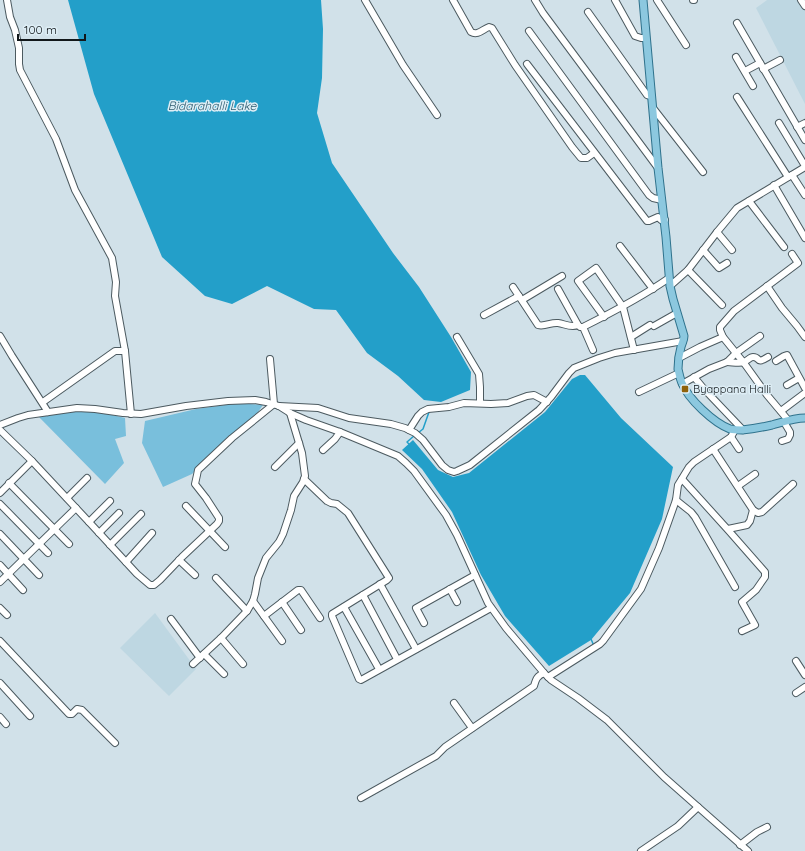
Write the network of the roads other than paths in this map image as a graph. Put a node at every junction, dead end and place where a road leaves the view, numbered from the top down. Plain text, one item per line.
1 (7, 0) edge
2 (365, 0) edge
3 (453, 0) edge
4 (534, 0) edge
5 (615, 0) edge
6 (643, 0) edge
7 (657, 0) edge
8 (801, 0) edge
9 (805, 6) edge
10 (588, 12) dead end
11 (737, 23) dead end
12 (529, 31) dead end
13 (646, 38) junction
14 (686, 45) dead end
15 (736, 57) dead end
16 (780, 60) dead end
17 (527, 64) dead end
18 (762, 66) junction
19 (745, 71) junction
20 (753, 86) dead end
21 (652, 96) junction
22 (737, 97) dead end
23 (653, 108) junction
24 (437, 115) dead end
25 (778, 123) dead end
26 (805, 123) edge
27 (797, 127) junction
28 (805, 140) edge
29 (594, 153) junction
30 (805, 167) edge
31 (658, 168) junction
32 (703, 172) dead end
33 (790, 176) junction
34 (774, 186) junction
35 (805, 195) edge
36 (662, 200) junction
37 (749, 201) junction
38 (665, 220) junction
39 (716, 232) junction
40 (805, 238) edge
41 (620, 246) dead end
42 (784, 247) dead end
43 (703, 250) junction
44 (732, 250) dead end
45 (792, 254) dead end
46 (727, 263) dead end
47 (688, 270) junction
48 (562, 276) dead end
49 (669, 278) junction
50 (670, 286) junction
51 (767, 286) junction
52 (513, 287) dead end
53 (558, 289) dead end
54 (653, 289) junction
55 (521, 298) junction
56 (722, 305) dead end
57 (623, 307) junction
58 (677, 313) junction
59 (484, 315) dead end
60 (604, 317) junction
61 (581, 326) junction
62 (0, 336) edge
63 (760, 336) dead end
64 (457, 337) dead end
65 (631, 337) junction
66 (723, 337) junction
67 (805, 337) edge
68 (683, 342) junction
69 (125, 350) junction
70 (593, 350) dead end
71 (634, 350) junction
72 (736, 353) junction
73 (768, 357) dead end
74 (678, 358) junction
75 (270, 359) dead end
76 (776, 361) dead end
77 (728, 362) junction
78 (744, 363) junction
79 (679, 373) junction
80 (694, 377) junction
81 (799, 378) junction
82 (682, 384) junction
83 (787, 385) dead end
84 (805, 388) edge
85 (640, 392) dead end
86 (805, 393) edge
87 (43, 402) junction
88 (547, 402) junction
89 (480, 403) junction
90 (276, 405) junction
91 (781, 411) junction
92 (48, 412) junction
93 (290, 413) junction
94 (131, 414) junction
95 (805, 418) edge
96 (786, 421) junction
97 (0, 425) edge
98 (0, 430) edge
99 (409, 430) junction
100 (739, 430) junction
101 (340, 432) junction
102 (731, 437) junction
103 (782, 441) dead end
104 (299, 443) junction
105 (713, 449) junction
106 (739, 449) dead end
107 (324, 450) dead end
108 (32, 461) junction
109 (275, 467) dead end
110 (755, 474) dead end
111 (86, 478) dead end
112 (304, 479) junction
113 (682, 479) junction
114 (9, 483) junction
115 (793, 484) dead end
116 (738, 486) junction
117 (0, 493) edge
118 (67, 498) junction
119 (676, 500) junction
120 (110, 501) dead end
121 (0, 504) edge
122 (186, 506) dead end
123 (76, 508) junction
124 (753, 510) junction
125 (119, 513) dead end
126 (141, 514) dead end
127 (90, 522) junction
128 (54, 529) junction
129 (728, 529) junction
130 (210, 531) junction
131 (99, 533) junction
132 (152, 533) dead end
133 (0, 534) edge
134 (39, 544) junction
135 (69, 544) dead end
136 (110, 545) junction
137 (225, 547) dead end
138 (48, 553) dead end
139 (23, 558) junction
140 (179, 560) junction
141 (126, 562) junction
142 (0, 565) edge
143 (8, 573) junction
144 (39, 575) dead end
145 (194, 575) dead end
146 (475, 575) junction
147 (216, 578) dead end
148 (0, 582) edge
149 (380, 584) junction
150 (735, 587) dead end
151 (450, 589) junction
152 (23, 590) dead end
153 (363, 595) junction
154 (253, 601) junction
155 (282, 602) junction
156 (457, 602) dead end
157 (344, 607) junction
158 (0, 608) edge
159 (491, 608) junction
160 (247, 611) junction
161 (7, 615) dead end
162 (264, 616) junction
163 (320, 618) dead end
164 (171, 619) dead end
165 (424, 623) dead end
166 (301, 630) dead end
167 (742, 631) dead end
168 (221, 638) junction
169 (0, 641) edge
170 (282, 641) dead end
171 (416, 649) junction
172 (202, 656) junction
173 (397, 660) junction
174 (796, 661) dead end
175 (193, 664) dead end
176 (243, 664) dead end
177 (379, 670) junction
178 (224, 674) dead end
179 (805, 674) edge
180 (546, 675) junction
181 (0, 683) edge
182 (805, 687) edge
183 (796, 693) dead end
184 (454, 703) dead end
185 (30, 716) dead end
186 (0, 718) edge
187 (6, 724) dead end
188 (472, 728) junction
189 (115, 743) dead end
190 (361, 798) dead end
191 (698, 807) junction
192 (767, 827) dead end
193 (740, 845) junction
194 (641, 851) edge
195 (748, 851) edge

1 - 69 street
2 - 24 street
3 - 29 street
4 - 31 street
5 - 13 street
6 - 13 main road
7 - 14 street
8 - 9 street
10 - 21 street
11 - 18 street
12 - 36 street
13 - 21 main road
15 - 19 street
16 - 18 street
17 - 29 street
18 - 19 street
18 - 27 street
19 - 20 street
21 - 23 main road
22 - 33 street
23 - 31 main road
23 - 32 street
25 - 30 street
26 - 27 street
27 - 28 street
29 - 38 street
30 - 33 street
31 - 36 main road
33 - 34 street
33 - 35 street
34 - 37 street
34 - 40 street
36 - 38 main road
37 - 39 street
37 - 42 street
38 - 49 main road
39 - 43 street
39 - 44 street
41 - 54 street
43 - 46 street
43 - 47 street
45 - 51 street
47 - 50 street
47 - 56 street
48 - 55 street
49 - 50 main road
49 - 54 street
50 - 58 main road
51 - 66 street
51 - 67 street
52 - 55 street
53 - 61 street
54 - 57 street
55 - 59 street
55 - 61 street
57 - 60 street
57 - 60 street
57 - 65 street
58 - 65 street
58 - 68 main road
60 - 61 street
61 - 70 street
62 - 87 street
63 - 72 street
64 - 89 street
65 - 71 street
66 - 72 street
66 - 74 street
68 - 71 street
68 - 74 main road
69 - 87 street
69 - 94 street
71 - 88 street
72 - 77 street
72 - 78 street
73 - 78 street
74 - 79 main road
75 - 90 street
76 - 81 street
77 - 78 street
77 - 80 street
78 - 91 street
79 - 82 main road
79 - 85 street
80 - 82 street
80 - 100 street
81 - 83 street
81 - 84 street
82 - 100 main road
86 - 91 street
87 - 92 street
88 - 89 street
88 - 99 street
89 - 99 street
90 - 93 street
90 - 94 street
90 - 99 street
90 - 130 street
91 - 96 street
92 - 94 street
92 - 97 street
93 - 101 street
93 - 104 street
95 - 96 main road
96 - 100 main road
96 - 103 street
98 - 108 street
100 - 102 street
101 - 107 street
101 - 146 street
102 - 105 street
102 - 106 street
104 - 109 street
104 - 112 street
105 - 113 street
105 - 116 street
108 - 114 street
108 - 118 street
110 - 116 street
111 - 118 street
112 - 149 street
112 - 154 street
113 - 119 street
113 - 129 street
114 - 117 street
114 - 128 street
115 - 124 street
116 - 124 street
118 - 123 street
119 - 150 street
119 - 180 street
120 - 127 street
121 - 134 street
122 - 130 street
123 - 127 street
123 - 128 street
124 - 129 street
125 - 131 street
126 - 136 street
127 - 131 street
128 - 134 street
128 - 135 street
129 - 167 street
130 - 137 street
130 - 140 street
131 - 136 street
132 - 141 street
133 - 139 street
134 - 138 street
134 - 139 street
136 - 141 street
139 - 143 street
139 - 144 street
140 - 141 street
140 - 145 street
142 - 143 street
143 - 148 street
143 - 152 street
146 - 151 street
146 - 159 street
147 - 160 street
149 - 153 street
149 - 171 street
151 - 156 street
151 - 165 street
153 - 157 street
153 - 173 street
154 - 160 street
154 - 162 street
155 - 162 street
155 - 163 street
155 - 166 street
157 - 177 street
157 - 177 street
158 - 161 street
159 - 171 street
159 - 180 street
160 - 168 street
162 - 170 street
164 - 172 street
168 - 172 street
168 - 176 street
169 - 189 street
171 - 173 street
172 - 175 street
172 - 178 street
173 - 177 street
174 - 179 street
180 - 188 street
180 - 191 street
181 - 185 street
182 - 183 street
184 - 188 street
186 - 187 street
188 - 190 street
191 - 193 street
191 - 194 street
192 - 193 street
193 - 195 street

